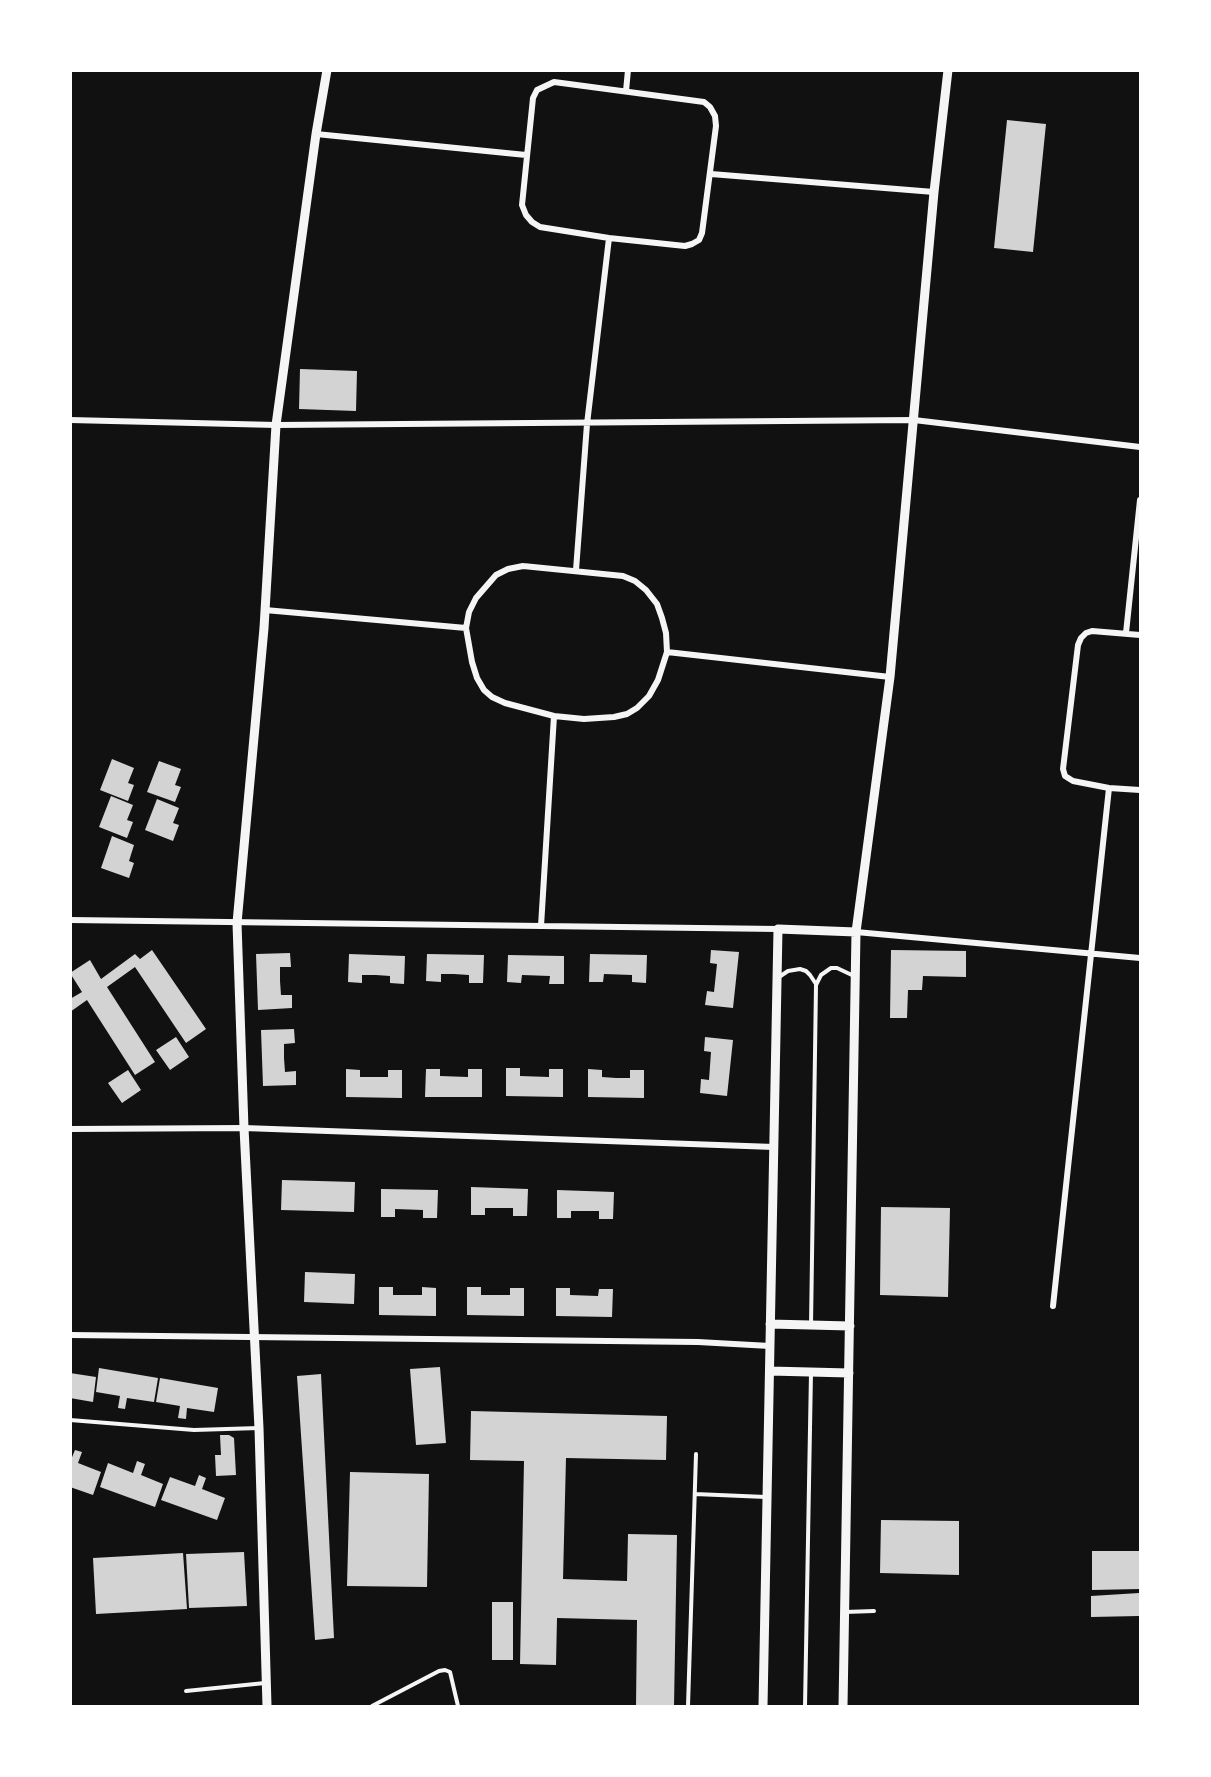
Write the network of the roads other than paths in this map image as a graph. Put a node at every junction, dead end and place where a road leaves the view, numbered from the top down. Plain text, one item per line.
1 (327, 70) edge
2 (628, 70) edge
3 (948, 70) edge
4 (626, 91) junction
5 (316, 134) junction
6 (526, 155) junction
7 (711, 174) junction
8 (934, 192) junction
9 (609, 238) junction
10 (70, 420) edge
11 (914, 420) junction
12 (587, 424) junction
13 (276, 425) junction
14 (1140, 447) edge
15 (1140, 500) edge
16 (576, 570) junction
17 (265, 610) junction
18 (466, 628) junction
19 (1126, 633) junction
20 (1140, 635) edge
21 (668, 652) junction
22 (890, 677) junction
23 (554, 716) junction
24 (1109, 788) junction
25 (1140, 790) edge
26 (70, 920) edge
27 (237, 923) junction
28 (541, 926) junction
29 (778, 929) junction
30 (856, 932) junction
31 (1091, 952) junction
32 (1140, 958) edge
33 (855, 977) junction
34 (777, 985) junction
35 (816, 985) junction
36 (244, 1128) junction
37 (70, 1129) edge
38 (774, 1147) junction
39 (1053, 1306) dead end
40 (770, 1324) junction
41 (811, 1325) junction
42 (850, 1326) junction
43 (70, 1335) edge
44 (255, 1338) junction
45 (770, 1347) junction
46 (770, 1371) junction
47 (812, 1373) junction
48 (849, 1373) junction
49 (70, 1420) edge
50 (259, 1428) junction
51 (696, 1454) dead end
52 (695, 1494) junction
53 (767, 1497) junction
54 (873, 1611) dead end
55 (845, 1612) junction
56 (265, 1683) junction
57 (186, 1691) dead end
58 (267, 1707) edge
59 (372, 1707) edge
60 (458, 1707) edge
61 (688, 1707) edge
62 (763, 1707) edge
63 (805, 1707) edge
64 (843, 1707) edge

1 - 5 street
2 - 4 street
3 - 8 street
4 - 6 street
4 - 7 street
5 - 6 street
5 - 13 street
6 - 9 street
7 - 8 street
7 - 9 street
8 - 11 street
9 - 12 street
10 - 13 street
11 - 12 street
11 - 14 street
11 - 22 street
12 - 13 street
12 - 16 street
13 - 17 street
15 - 19 street
16 - 18 street
16 - 21 street
17 - 18 street
17 - 27 street
18 - 23 street
19 - 20 street
19 - 24 street
21 - 22 street
21 - 23 street
22 - 30 street
23 - 28 street
24 - 25 street
24 - 31 street
26 - 27 street
27 - 28 street
27 - 36 street
28 - 29 street
29 - 30 street
29 - 34 street
30 - 31 street
30 - 33 street
31 - 32 street
31 - 39 street
33 - 35 lane
33 - 42 street
34 - 35 lane
34 - 38 street
35 - 41 lane
36 - 37 street
36 - 38 street
36 - 44 street
38 - 40 street
40 - 41 street
40 - 45 street
41 - 42 street
42 - 48 street
43 - 44 street
44 - 45 street
44 - 50 street
45 - 46 street
46 - 47 street
46 - 53 street
47 - 48 street
47 - 63 lane
48 - 55 street
49 - 50 lane
50 - 56 street
51 - 52 lane
52 - 53 lane
52 - 61 lane
53 - 62 street
54 - 55 lane
55 - 64 street
56 - 57 lane
56 - 58 street
59 - 60 lane

